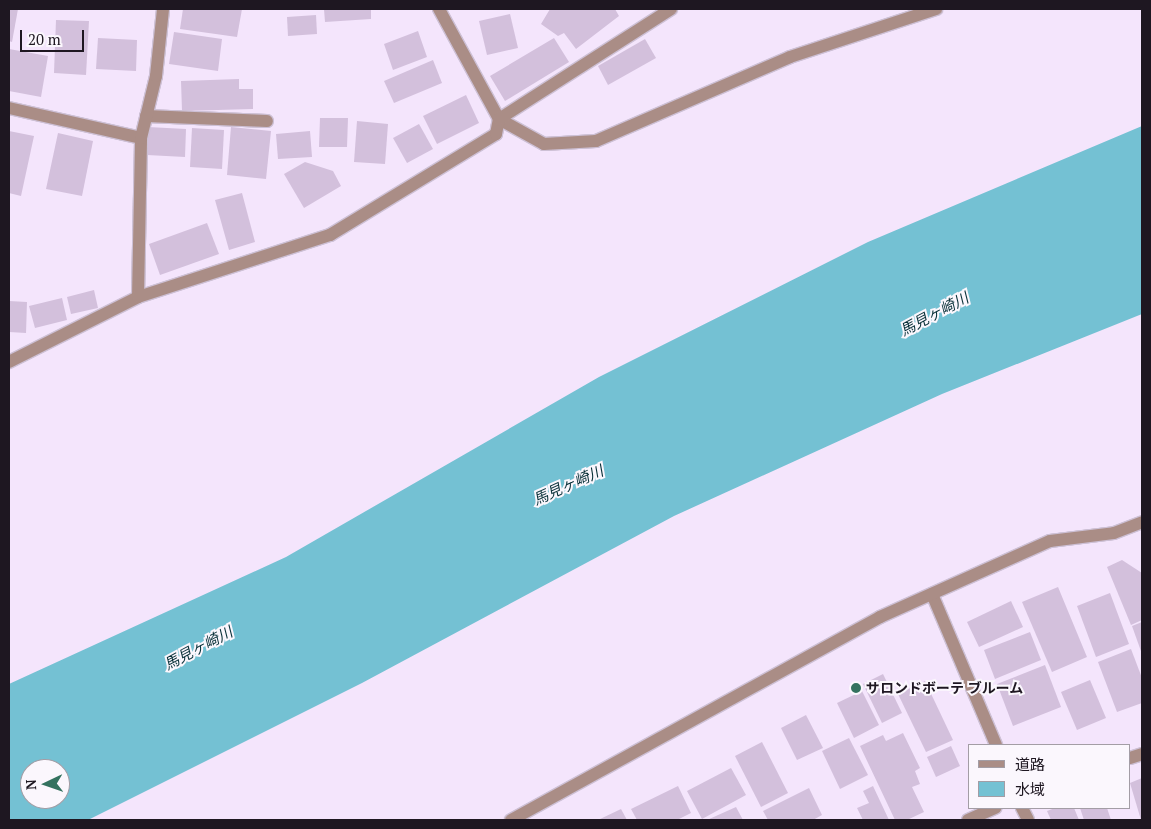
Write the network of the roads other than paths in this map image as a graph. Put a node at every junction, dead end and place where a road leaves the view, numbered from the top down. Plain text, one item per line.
1 (162, 9) edge
2 (439, 9) edge
3 (671, 9) edge
4 (936, 9) edge
5 (9, 108) edge
6 (146, 116) junction
7 (499, 119) junction
8 (267, 122) dead end
9 (141, 138) junction
10 (138, 297) junction
11 (9, 362) edge
12 (1142, 522) edge
13 (932, 594) junction
14 (996, 744) edge
15 (993, 809) edge
16 (511, 820) edge
17 (968, 820) edge

1 - 6 street
2 - 7 street
3 - 7 street
4 - 7 street
5 - 9 street
6 - 8 street
6 - 9 street
7 - 10 street
9 - 10 street
10 - 11 street
12 - 13 street
13 - 14 street
13 - 16 street
15 - 17 street

